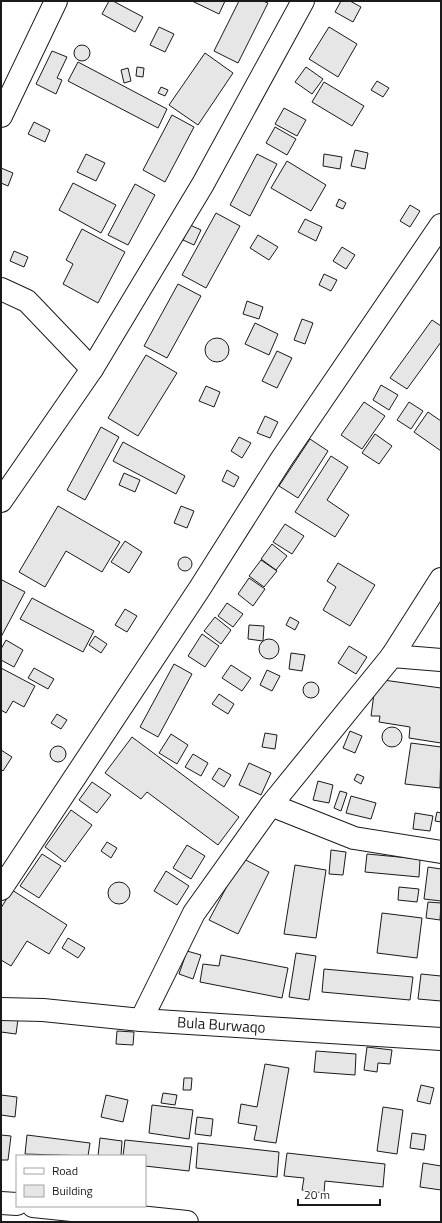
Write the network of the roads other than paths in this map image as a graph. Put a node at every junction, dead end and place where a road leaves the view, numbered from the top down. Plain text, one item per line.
1 (56, 1) edge
2 (303, 1) edge
3 (1, 116) edge
4 (441, 225) edge
5 (1, 289) edge
6 (92, 369) junction
7 (1, 501) edge
8 (441, 579) edge
9 (392, 656) junction
10 (441, 660) edge
11 (271, 805) junction
12 (441, 852) edge
13 (1, 889) edge
14 (1, 1009) edge
15 (141, 1020) junction
16 (441, 1039) edge
17 (1, 1203) edge
18 (16, 1204) edge
19 (44, 1207) edge
20 (187, 1222) edge

1 - 3 street
2 - 6 street
4 - 13 street
5 - 6 street
6 - 7 street
8 - 9 street
9 - 10 street
9 - 11 street
11 - 12 street
11 - 15 street
14 - 15 street, Bula Burwaqo
15 - 16 street, Bula Burwaqo
17 - 18 street
19 - 20 street

